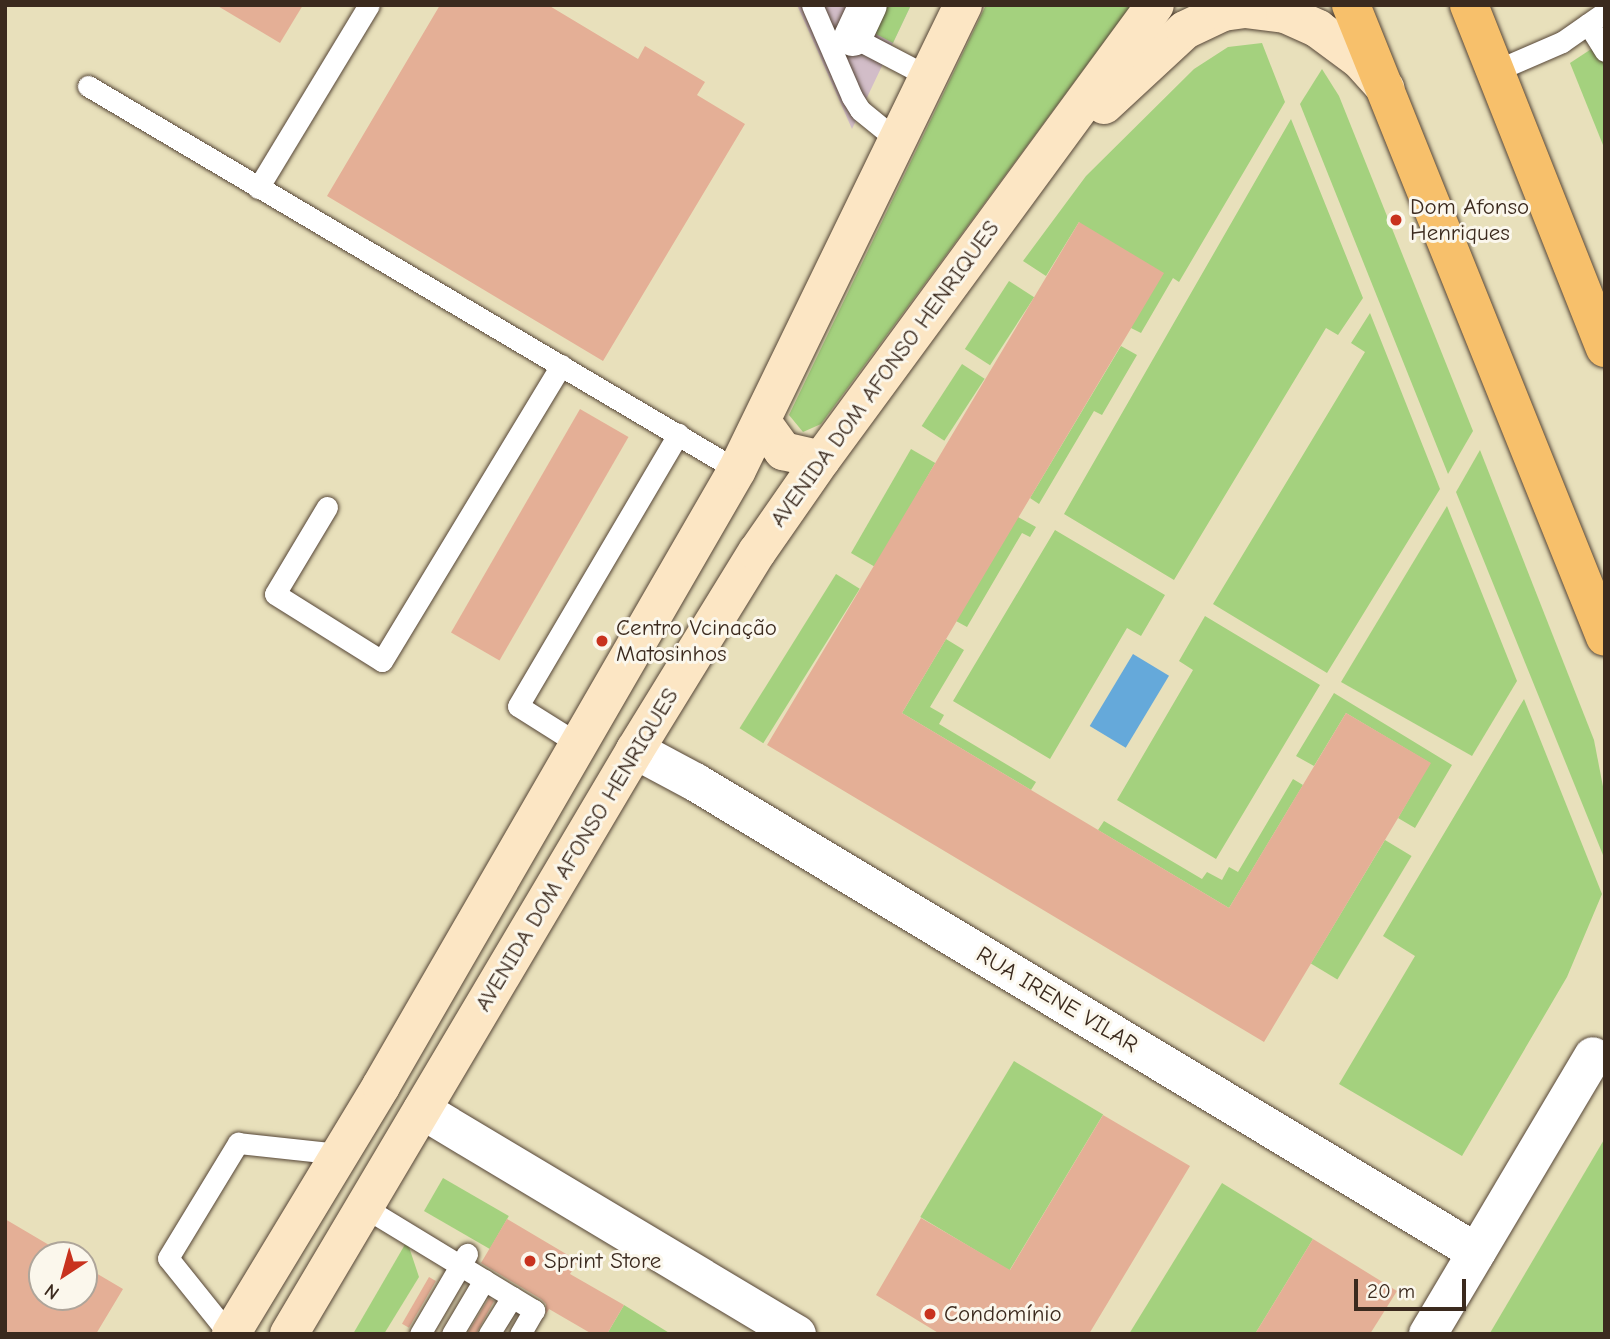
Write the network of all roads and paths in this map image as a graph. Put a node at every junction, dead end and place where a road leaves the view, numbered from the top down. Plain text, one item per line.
1 (369, 5) edge
2 (963, 5) edge
3 (1155, 5) edge
4 (1351, 5) edge
5 (1468, 5) edge
6 (815, 12) edge
7 (1596, 18) edge
8 (860, 21) edge
9 (1605, 51) edge
10 (1495, 71) junction
11 (929, 77) junction
12 (89, 86) dead end
13 (1385, 88) junction
14 (898, 141) junction
15 (1024, 181) junction
16 (258, 188) junction
17 (1604, 346) edge
18 (561, 365) junction
19 (762, 422) junction
20 (678, 434) junction
21 (821, 460) junction
22 (737, 470) junction
23 (327, 507) dead end
24 (707, 524) junction
25 (757, 552) junction
26 (1605, 637) edge
27 (580, 745) junction
28 (635, 750) junction
29 (1601, 1043) edge
30 (422, 1110) junction
31 (339, 1154) junction
32 (364, 1207) junction
33 (1476, 1252) junction
34 (460, 1266) junction
35 (484, 1280) junction
36 (512, 1297) junction
37 (230, 1334) edge
38 (289, 1334) edge
39 (420, 1334) edge
40 (452, 1334) edge
41 (489, 1334) edge
42 (520, 1334) edge
43 (797, 1334) edge
44 (1428, 1334) edge

1 - 16 lane
2 - 11 main road
3 - 15 main road, AVENIDA DOM AFONSO HENRIQUES
4 - 13 main road
5 - 10 main road
6 - 8 lane
6 - 14 lane
7 - 9 lane
7 - 10 lane
8 - 11 lane
10 - 17 main road
11 - 14 main road
12 - 16 lane
13 - 15 main road
13 - 26 main road
14 - 19 main road
15 - 21 main road, AVENIDA DOM AFONSO HENRIQUES
16 - 18 lane
18 - 20 lane
18 - 23 lane
19 - 21 main road
19 - 22 main road
20 - 22 lane
20 - 27 lane
21 - 25 main road, AVENIDA DOM AFONSO HENRIQUES
22 - 24 main road
24 - 25 main road
24 - 27 main road
25 - 28 main road, AVENIDA DOM AFONSO HENRIQUES
27 - 31 main road
28 - 30 main road, AVENIDA DOM AFONSO HENRIQUES
28 - 33 street, RUA IRENE VILAR
29 - 33 street
30 - 32 main road, AVENIDA DOM AFONSO HENRIQUES
30 - 43 street
31 - 37 main road
31 - 37 lane
32 - 34 lane
32 - 38 main road, AVENIDA DOM AFONSO HENRIQUES
33 - 44 street
34 - 35 lane
34 - 39 lane
35 - 36 lane
35 - 40 lane
36 - 41 lane
36 - 42 lane

